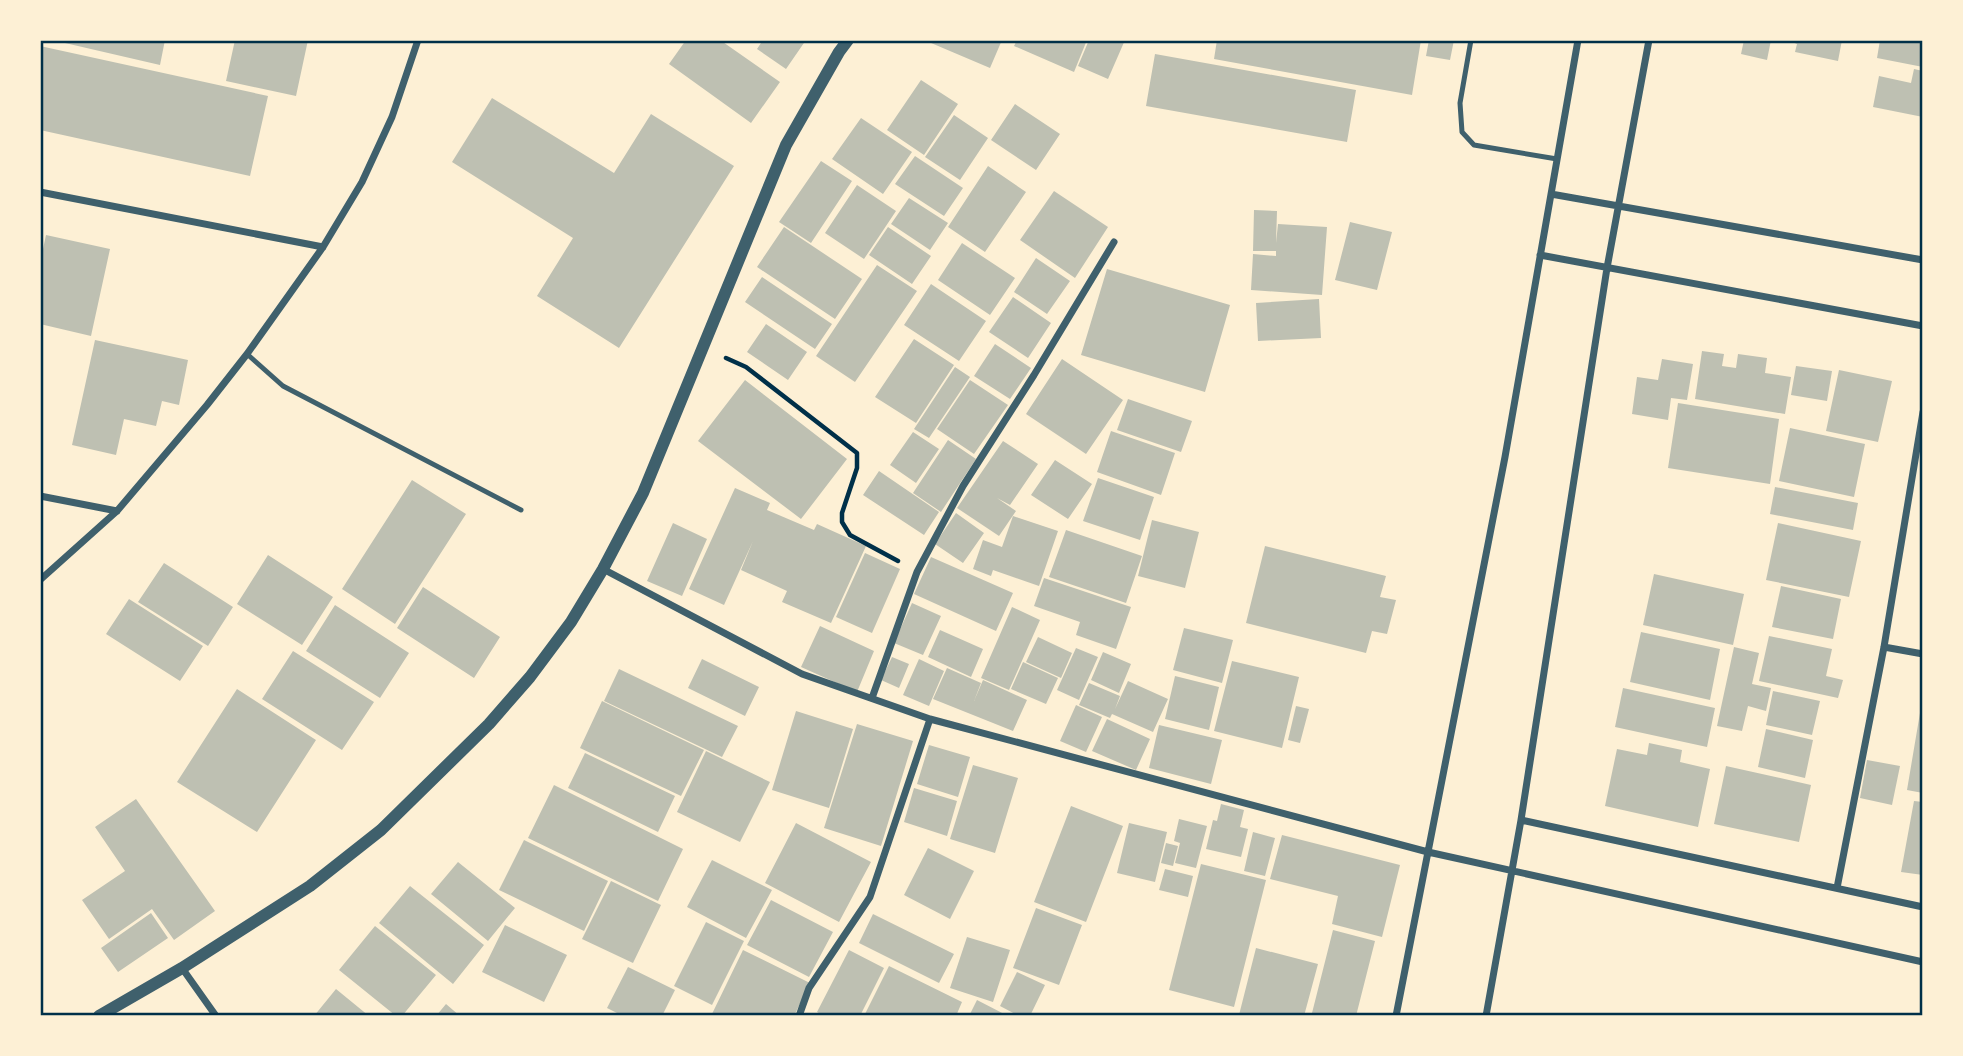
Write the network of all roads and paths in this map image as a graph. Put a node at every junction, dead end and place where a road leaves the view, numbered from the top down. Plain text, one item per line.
1 (418, 40) edge
2 (848, 40) edge
3 (1471, 40) edge
4 (1577, 40) edge
5 (1649, 40) edge
6 (1557, 159) junction
7 (40, 192) edge
8 (1551, 194) junction
9 (1619, 205) junction
10 (1114, 242) dead end
11 (323, 247) junction
12 (1540, 255) junction
13 (1923, 260) edge
14 (1608, 268) junction
15 (1923, 326) edge
16 (704, 347) junction
17 (247, 354) junction
18 (1923, 412) edge
19 (40, 496) edge
20 (521, 510) dead end
21 (117, 511) junction
22 (603, 569) junction
23 (917, 572) junction
24 (40, 580) edge
25 (1884, 647) junction
26 (1923, 654) edge
27 (872, 698) junction
28 (930, 719) junction
29 (1521, 820) junction
30 (1428, 852) junction
31 (1512, 871) junction
32 (1837, 888) junction
33 (1923, 907) edge
34 (1923, 962) edge
35 (182, 968) junction
36 (99, 1016) edge
37 (216, 1016) edge
38 (799, 1016) edge
39 (1396, 1016) edge
40 (1486, 1016) edge

1 - 11 street
2 - 16 street
3 - 6 lane
4 - 6 street
5 - 9 street
6 - 8 street
7 - 11 street
8 - 9 street
8 - 12 street
9 - 13 street
9 - 14 street
10 - 23 street
11 - 17 street
12 - 14 street
12 - 30 street
14 - 15 street
14 - 29 street
16 - 22 street
16 - 23 path
17 - 20 lane
17 - 21 street
18 - 25 street
19 - 21 street
21 - 24 street
22 - 27 street
22 - 35 street
23 - 27 street
25 - 26 street
25 - 32 street
27 - 28 street
28 - 30 street
28 - 38 street
29 - 31 street
29 - 32 street
30 - 31 street
30 - 39 street
31 - 34 street
31 - 40 street
32 - 33 street
35 - 36 street
35 - 37 street

